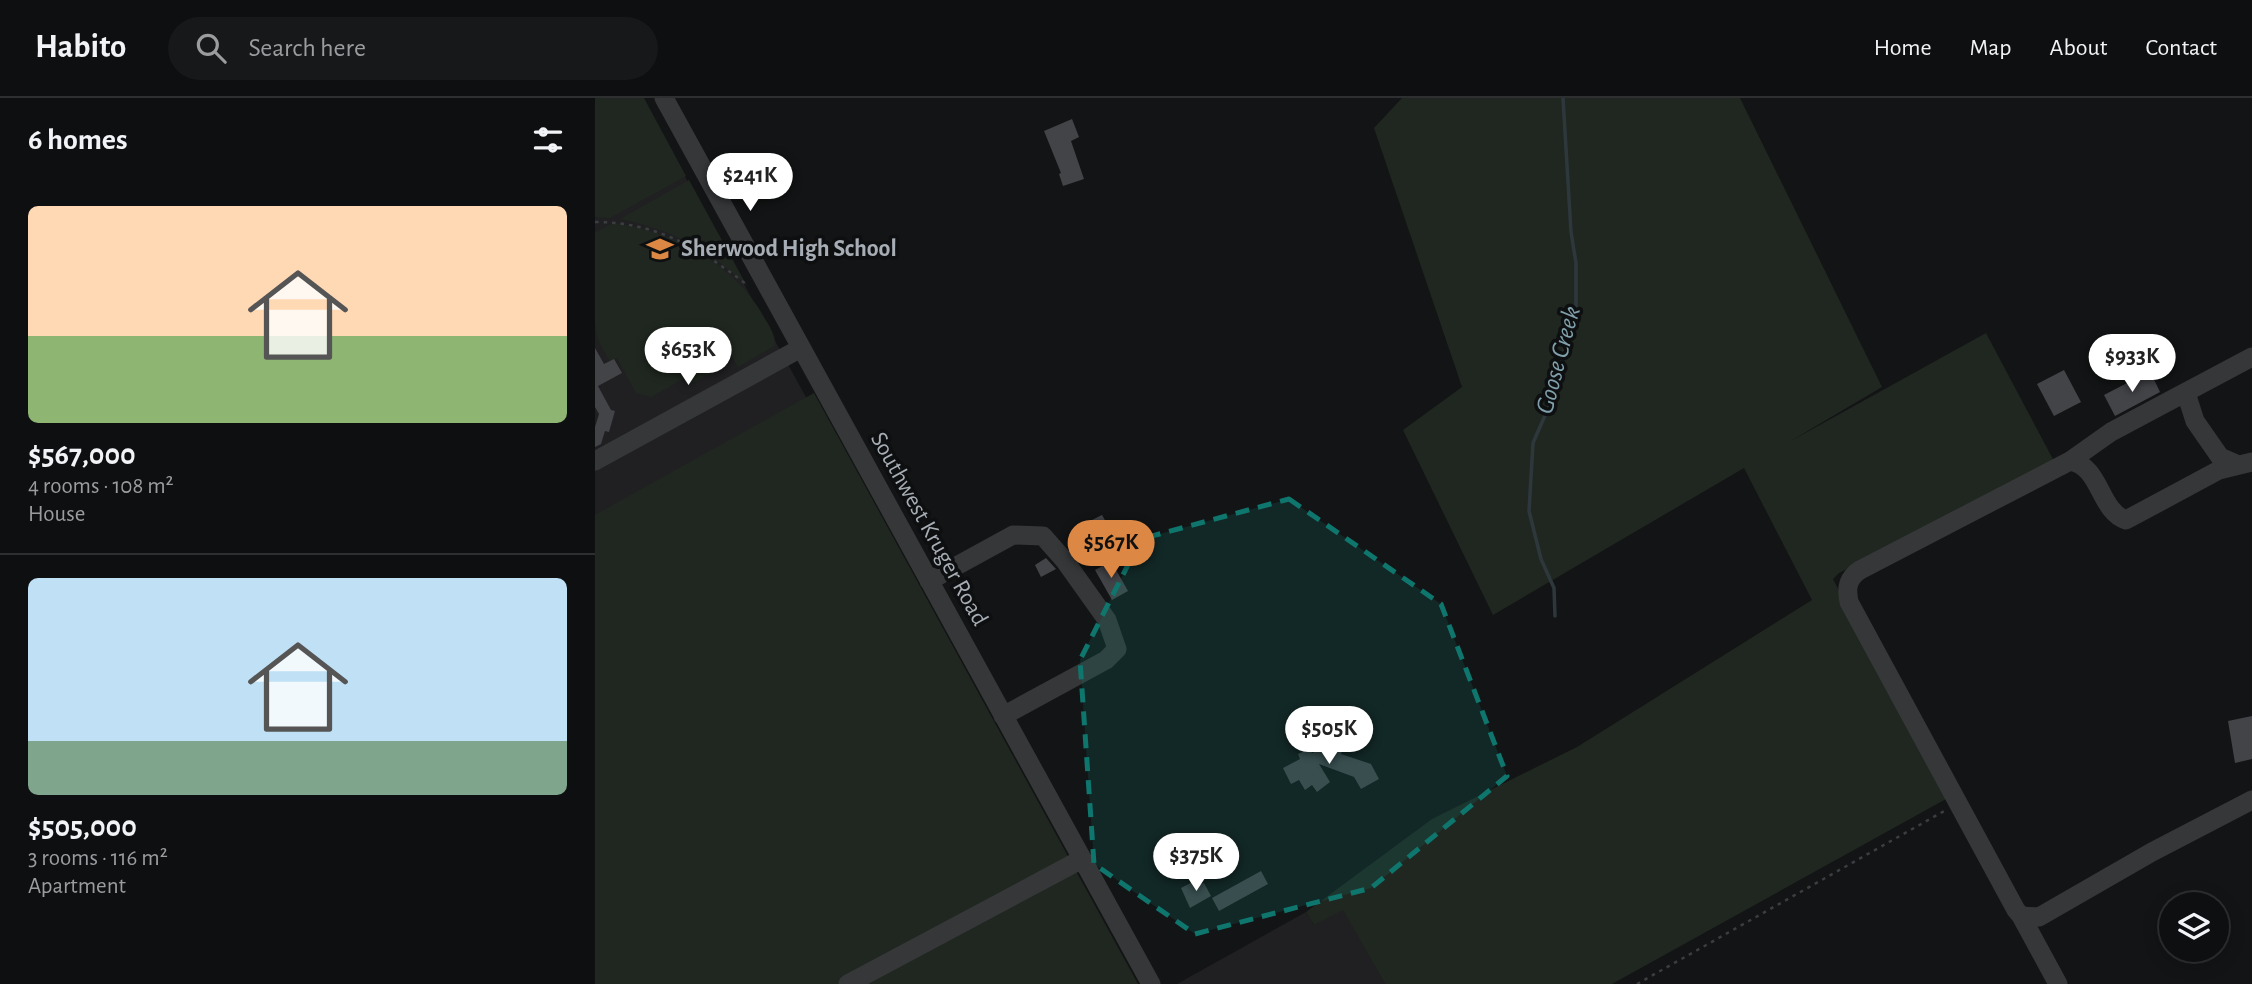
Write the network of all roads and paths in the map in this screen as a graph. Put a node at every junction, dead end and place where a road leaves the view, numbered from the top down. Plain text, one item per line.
1 (664, 98) edge
2 (595, 222) edge
3 (752, 288) dead end
4 (801, 348) junction
5 (2252, 357) edge
6 (2186, 393) junction
7 (595, 461) edge
8 (2070, 461) junction
9 (2244, 463) edge
10 (929, 581) junction
11 (1003, 716) junction
12 (2252, 800) edge
13 (1959, 805) junction
14 (1082, 859) junction
15 (2021, 916) junction
16 (848, 984) edge
17 (1151, 984) edge
18 (1637, 984) edge
19 (2058, 984) edge

1 - 4 street, Southwest Kruger Road
2 - 3 path
4 - 7 street
4 - 10 street, Southwest Kruger Road
5 - 6 street
6 - 8 street
6 - 9 street
8 - 9 street
8 - 13 street
10 - 11 street, Southwest Kruger Road
10 - 11 street
11 - 14 street, Southwest Kruger Road
12 - 15 street
13 - 15 street
13 - 18 path
14 - 16 street
14 - 17 street, Southwest Kruger Road
15 - 19 street

